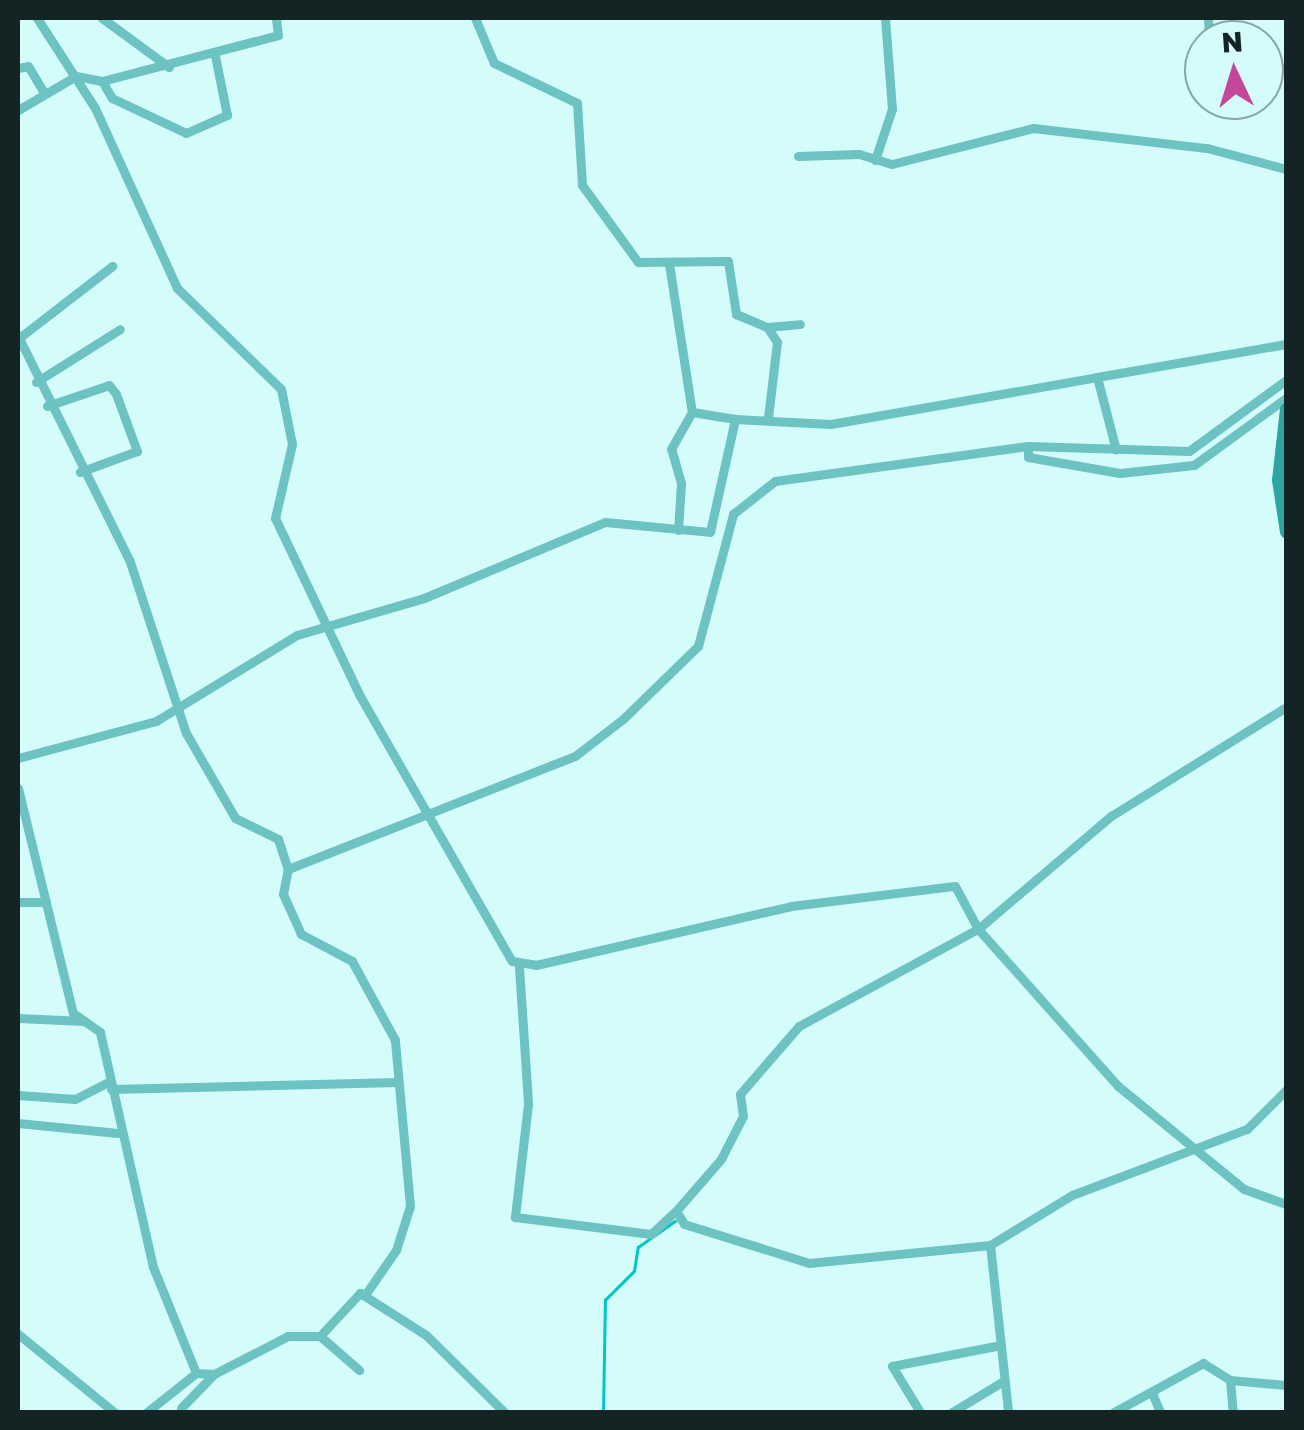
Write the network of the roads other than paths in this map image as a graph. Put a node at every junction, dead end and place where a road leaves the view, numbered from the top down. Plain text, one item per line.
1 (37, 18) edge
2 (102, 18) edge
3 (276, 18) edge
4 (475, 18) edge
5 (885, 18) edge
6 (215, 56) junction
7 (169, 67) junction
8 (18, 68) edge
9 (76, 76) junction
10 (102, 81) junction
11 (43, 90) junction
12 (18, 110) edge
13 (798, 156) dead end
14 (875, 160) junction
15 (1286, 169) edge
16 (669, 264) junction
17 (112, 266) dead end
18 (800, 324) dead end
19 (767, 327) junction
20 (120, 329) dead end
21 (18, 337) edge
22 (1286, 344) edge
23 (1096, 377) junction
24 (1286, 380) edge
25 (36, 382) junction
26 (1286, 398) edge
27 (46, 406) junction
28 (1286, 409) edge
29 (692, 412) junction
30 (768, 418) junction
31 (735, 419) junction
32 (1028, 446) junction
33 (1116, 450) junction
34 (80, 472) junction
35 (678, 530) junction
36 (710, 532) junction
37 (1286, 532) edge
38 (727, 533) junction
39 (325, 627) junction
40 (1286, 708) edge
41 (176, 712) junction
42 (18, 758) edge
43 (18, 788) edge
44 (433, 812) junction
45 (288, 869) junction
46 (18, 902) edge
47 (46, 902) junction
48 (978, 929) junction
49 (519, 967) junction
50 (18, 1018) edge
51 (84, 1021) junction
52 (398, 1082) junction
53 (111, 1085) junction
54 (1286, 1090) edge
55 (18, 1095) edge
56 (18, 1122) edge
57 (118, 1133) junction
58 (1193, 1148) junction
59 (1286, 1204) edge
60 (676, 1211) junction
61 (990, 1245) junction
62 (365, 1295) junction
63 (18, 1334) edge
64 (320, 1336) junction
65 (1001, 1344) junction
66 (359, 1370) dead end
67 (196, 1373) junction
68 (214, 1374) junction
69 (1230, 1380) junction
70 (1002, 1382) junction
71 (1286, 1386) edge
72 (1152, 1393) junction
73 (181, 1408) dead end
74 (114, 1412) edge
75 (147, 1412) edge
76 (504, 1412) edge
77 (920, 1412) edge
78 (952, 1412) edge
79 (1008, 1412) edge
80 (1114, 1412) edge
81 (1160, 1412) edge
82 (1233, 1412) edge

1 - 9 street
2 - 7 street
3 - 6 street
4 - 16 street
5 - 14 street
6 - 7 street
6 - 10 street
7 - 10 street
8 - 11 street
9 - 10 street
9 - 11 street
9 - 39 street
11 - 12 street
13 - 14 street
14 - 15 street
16 - 19 street
16 - 29 street
17 - 21 street
18 - 19 street
19 - 30 street
20 - 25 street
21 - 25 street
22 - 23 street
23 - 30 street
23 - 33 street
24 - 33 street
25 - 27 street
26 - 32 street
27 - 34 street
27 - 34 street
28 - 37 main road
29 - 31 street
29 - 35 street
30 - 31 street
31 - 36 street
32 - 33 street
32 - 38 street
34 - 41 street
35 - 36 street
35 - 39 street
36 - 38 street
38 - 44 street
39 - 41 street
39 - 44 street
40 - 48 street
41 - 42 street
41 - 45 street
43 - 47 street
44 - 45 street
44 - 49 street
45 - 52 street
46 - 47 street
47 - 51 street
48 - 49 street
48 - 58 street
48 - 60 street
49 - 60 street
50 - 51 street
51 - 53 street
52 - 53 street
52 - 62 street
53 - 55 street
53 - 57 street
54 - 58 street
56 - 57 street
57 - 67 street
58 - 59 street
58 - 61 street
60 - 61 street
61 - 65 street
62 - 64 street
62 - 76 street
63 - 74 street
64 - 66 street
64 - 68 street
65 - 70 street
65 - 77 street
67 - 68 street
67 - 75 street
68 - 73 street
69 - 71 street
69 - 72 street
69 - 82 street
70 - 78 street
70 - 79 street
72 - 80 street
72 - 81 street

